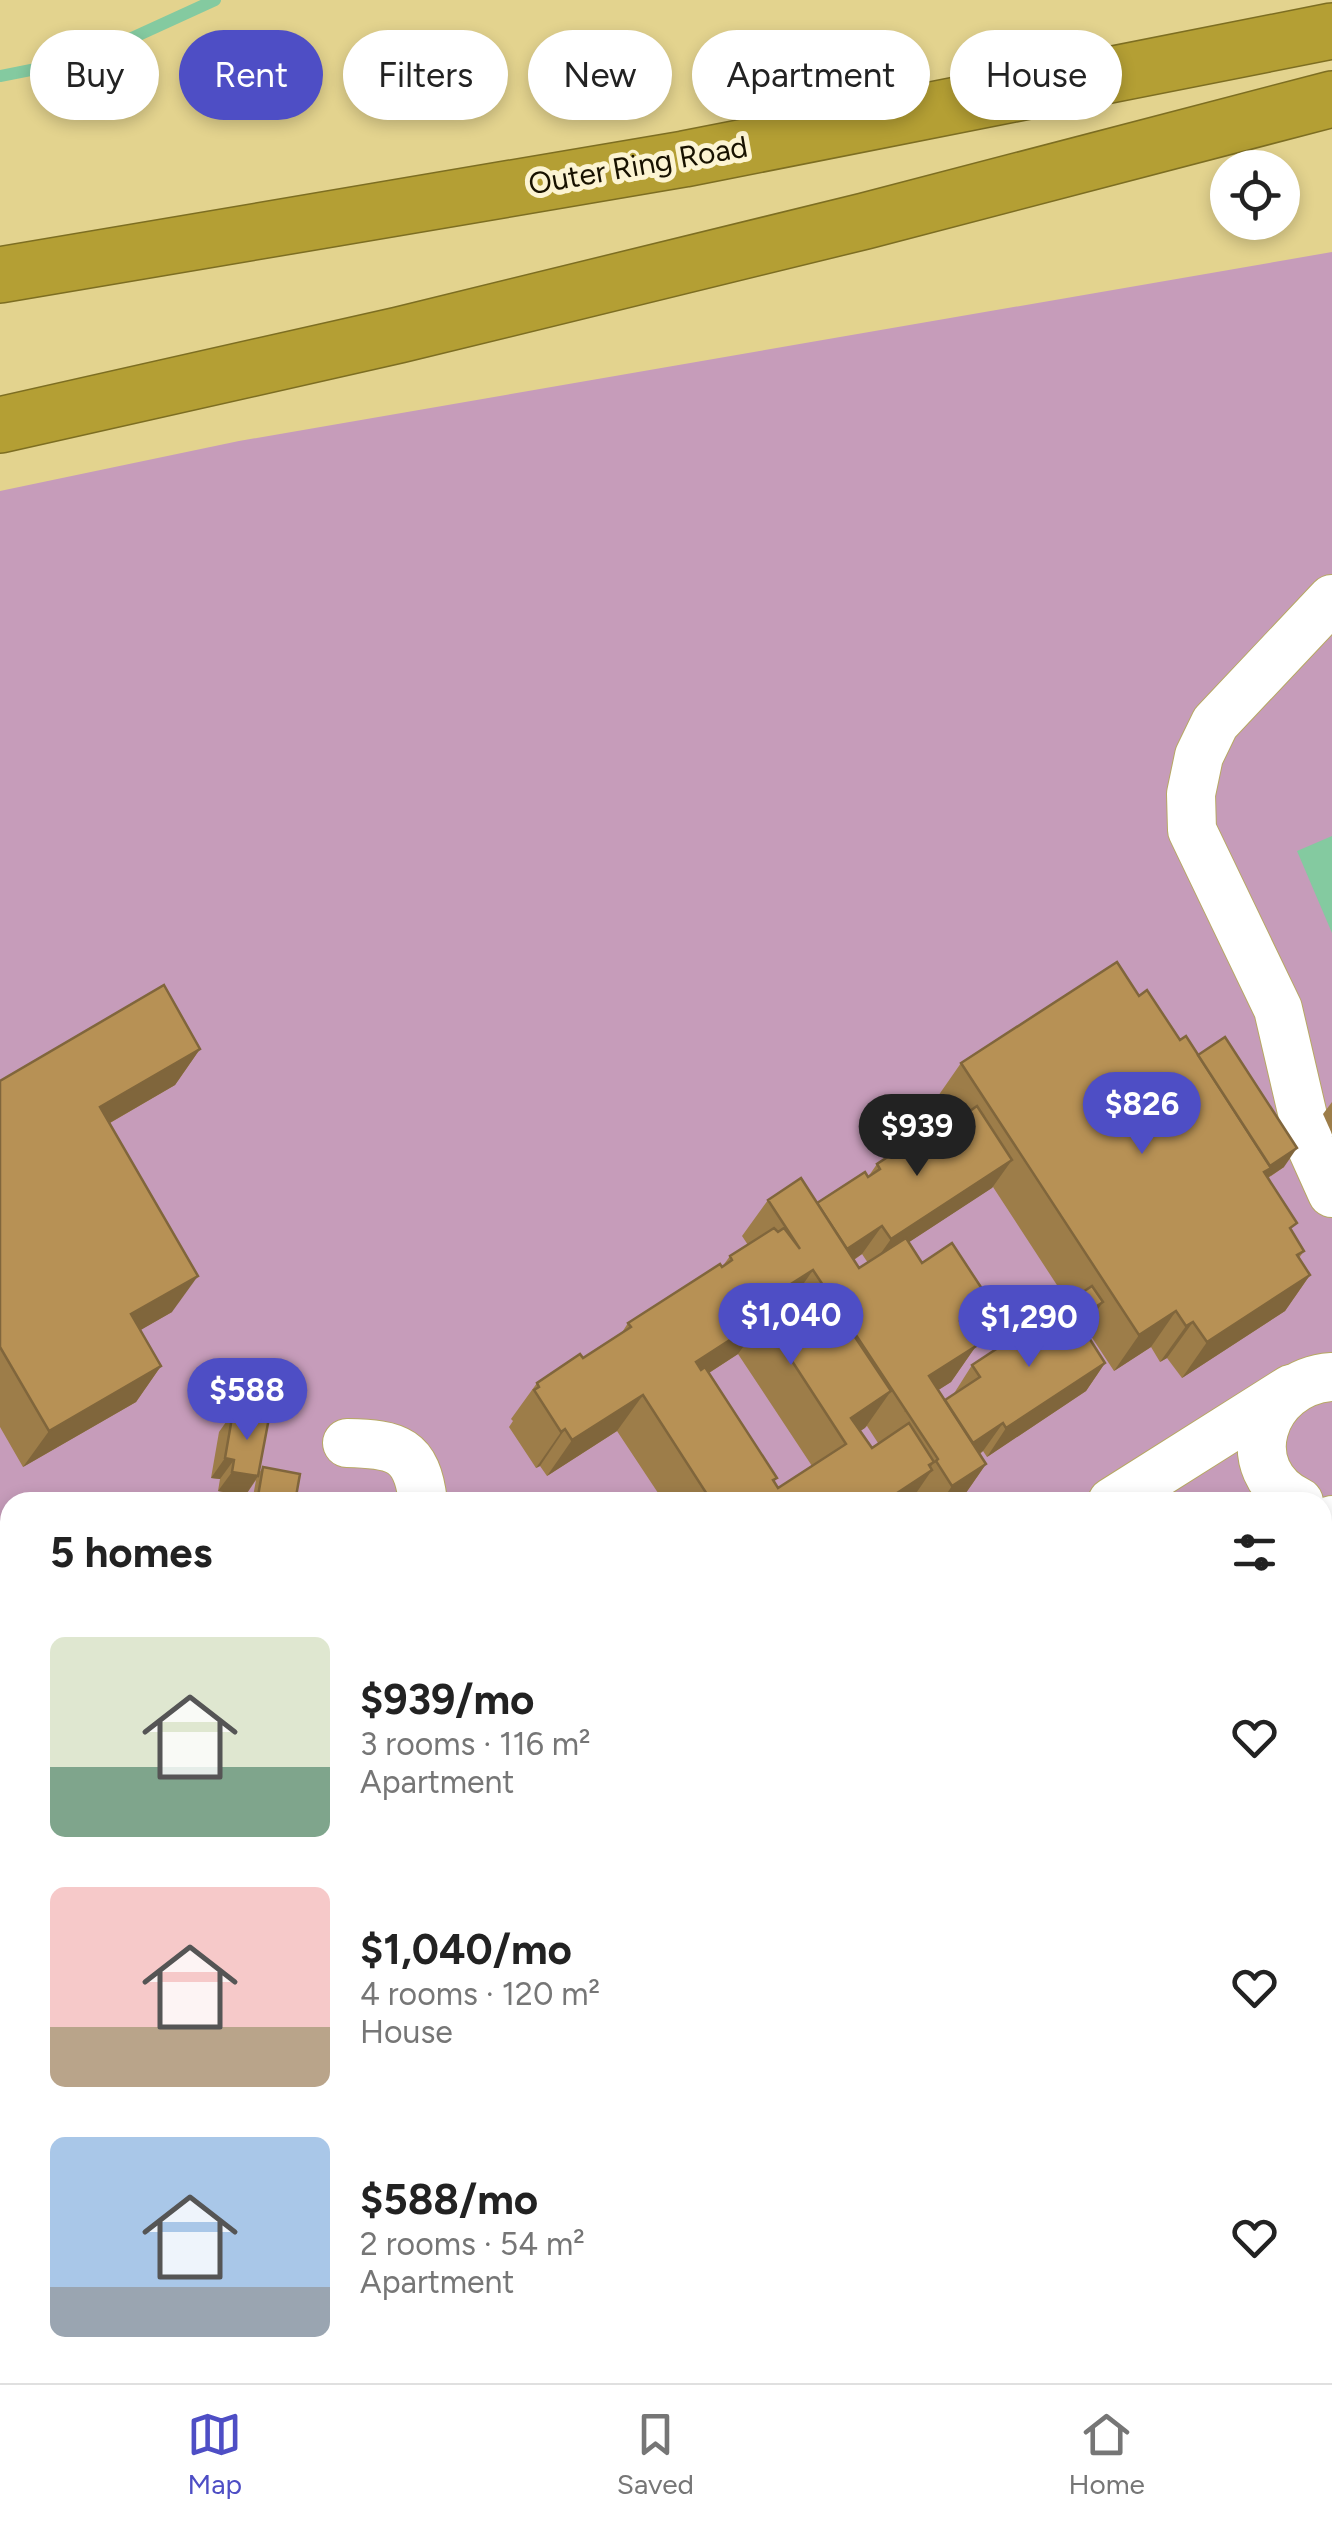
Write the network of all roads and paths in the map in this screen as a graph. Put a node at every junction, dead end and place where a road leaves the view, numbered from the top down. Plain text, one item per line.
1 (1332, 30) edge
2 (1332, 99) edge
3 (0, 275) edge
4 (0, 425) edge
5 (1332, 600) edge
6 (1332, 1193) edge
7 (1311, 1383) edge
8 (347, 1443) dead end
9 (421, 1492) edge
10 (1129, 1492) edge
11 (1286, 1492) edge

1 - 3 highway, Outer Ring Road
2 - 4 highway
5 - 6 street
7 - 10 street
7 - 11 street
8 - 9 street

